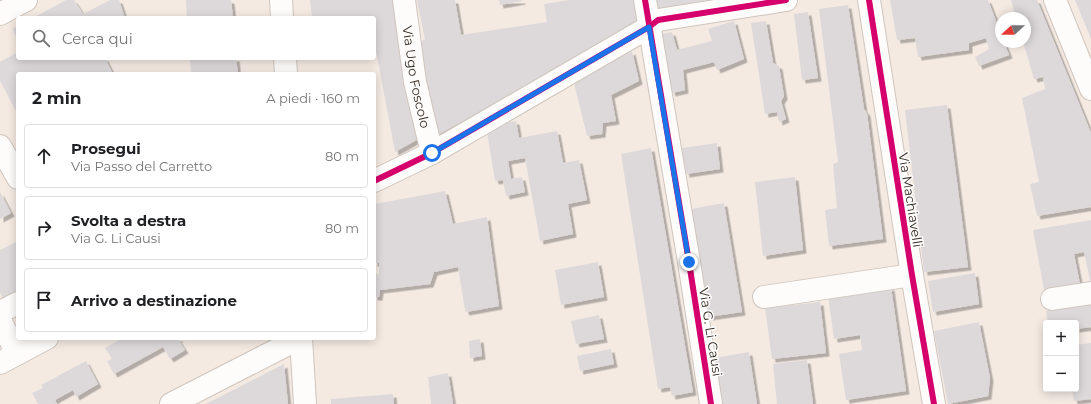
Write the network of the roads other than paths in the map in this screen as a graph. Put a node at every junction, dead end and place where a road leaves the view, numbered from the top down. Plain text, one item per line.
1 (26, 0) edge
2 (281, 0) edge
3 (404, 0) edge
4 (645, 0) edge
5 (786, 0) edge
6 (869, 0) edge
7 (1055, 0) edge
8 (0, 14) edge
9 (282, 16) edge
10 (649, 27) junction
11 (285, 60) edge
12 (286, 72) edge
13 (1091, 89) edge
14 (0, 146) edge
15 (432, 153) junction
16 (16, 174) edge
17 (376, 180) edge
18 (912, 275) junction
19 (1091, 292) edge
20 (764, 297) dead end
21 (1052, 299) dead end
22 (16, 303) edge
23 (0, 312) edge
24 (0, 320) edge
25 (43, 340) edge
26 (296, 340) edge
27 (300, 340) edge
28 (9, 359) edge
29 (171, 404) edge
30 (305, 404) edge
31 (711, 404) edge
32 (934, 404) edge

1 - 8 street
2 - 9 street
3 - 15 street, Via Ugo Foscolo
4 - 10 street, Via G. Li Causi
5 - 10 street
6 - 18 street, Via Machiavelli
7 - 13 street
10 - 15 street
10 - 31 street, Via G. Li Causi
11 - 12 street
14 - 16 street
15 - 17 street
18 - 20 street
18 - 32 street, Via Machiavelli
19 - 21 street
22 - 23 street
24 - 28 street
25 - 28 street
26 - 29 street
27 - 30 street

